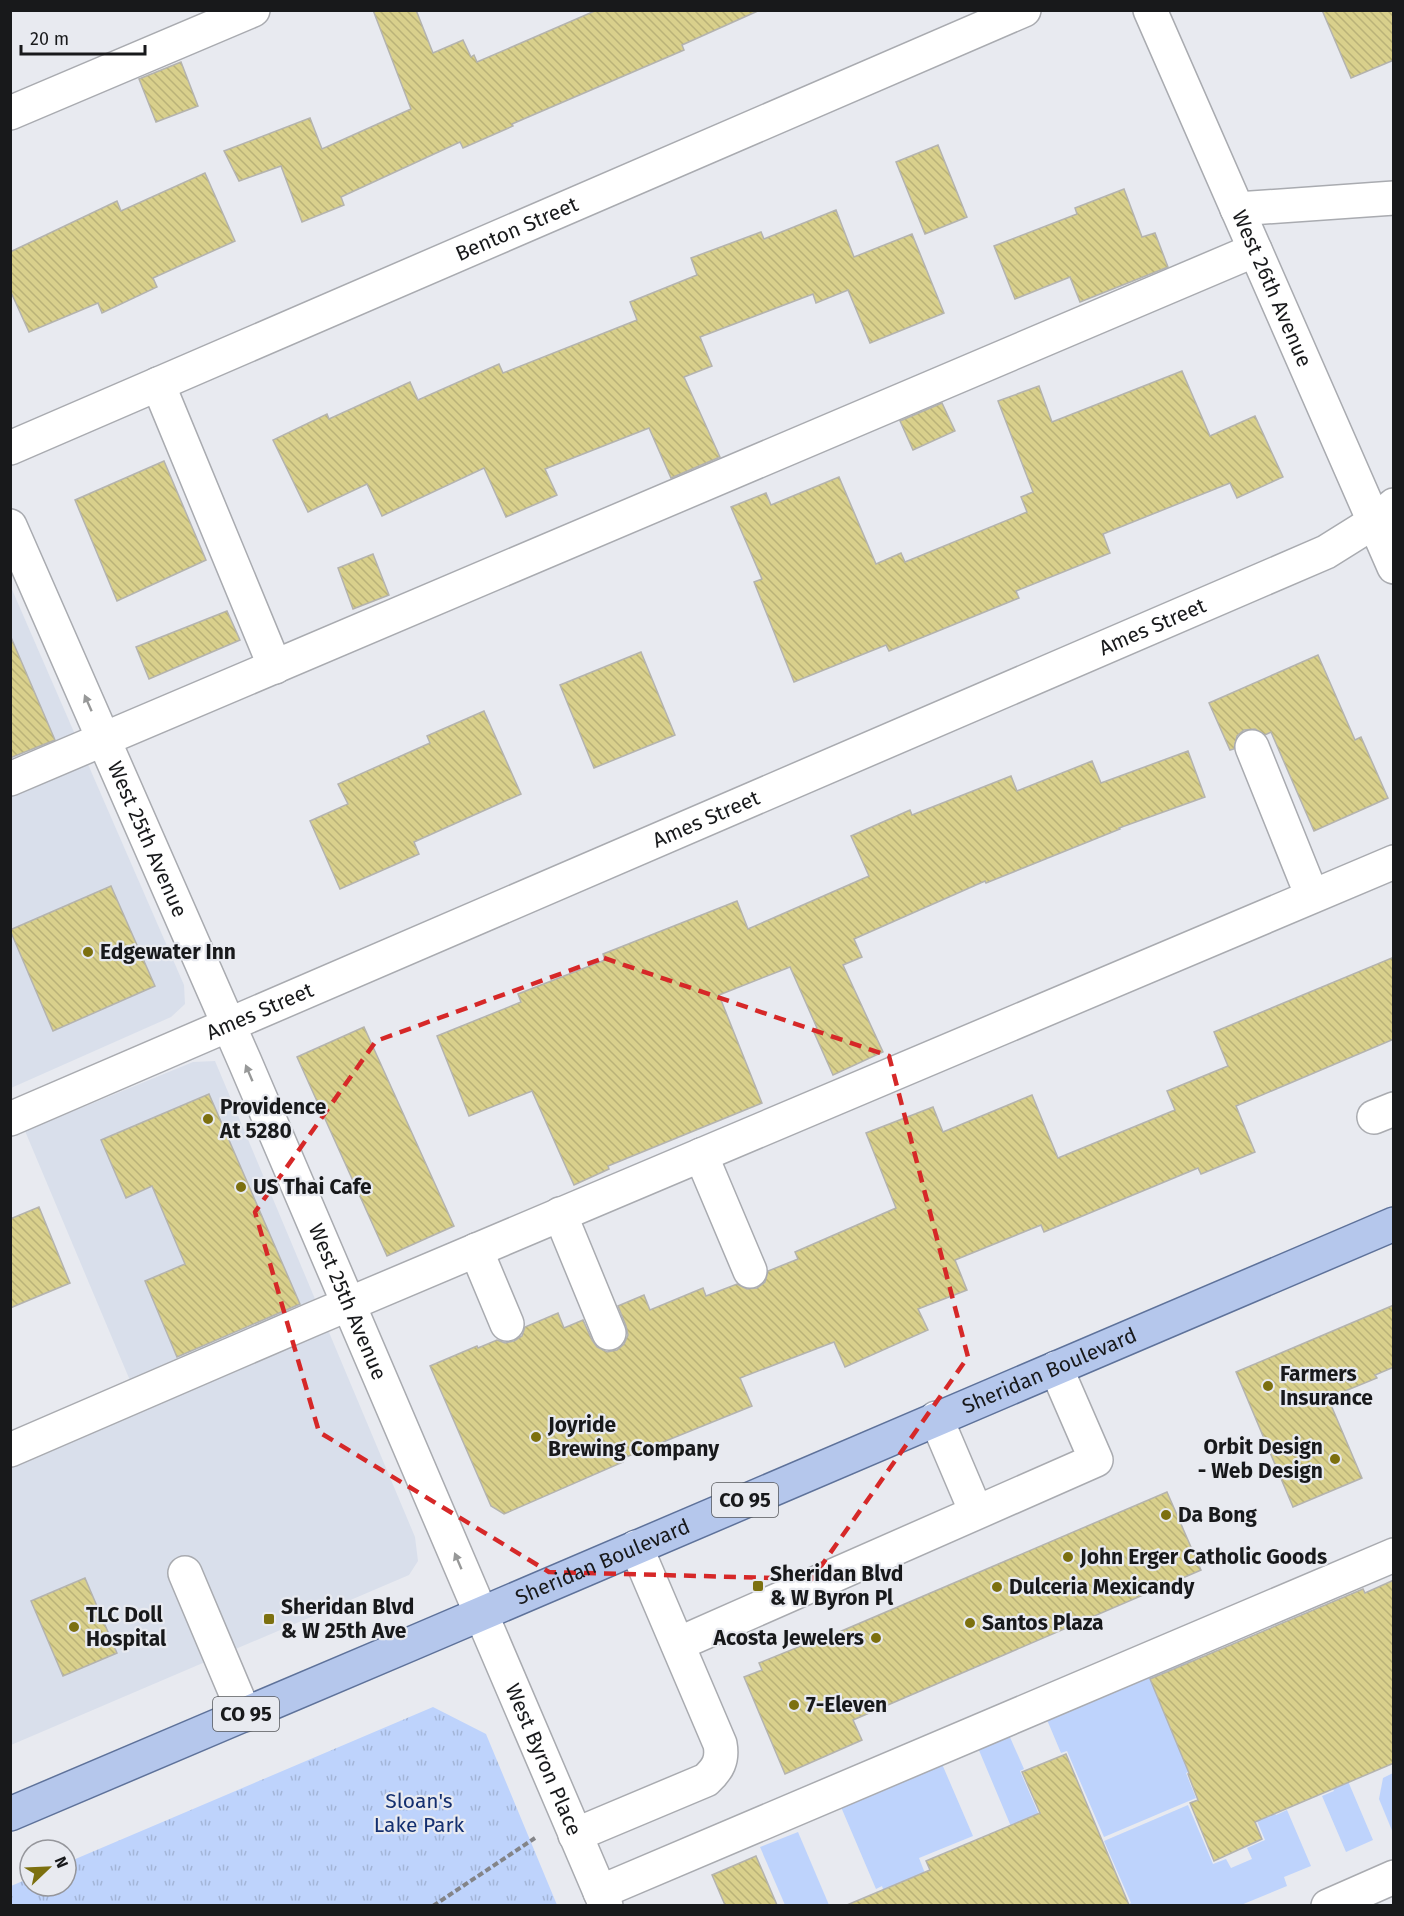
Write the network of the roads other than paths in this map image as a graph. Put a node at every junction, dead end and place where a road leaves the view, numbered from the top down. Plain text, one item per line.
1 (253, 10) edge
2 (1024, 10) edge
3 (1150, 10) edge
4 (10, 113) edge
5 (1394, 198) edge
6 (1237, 209) junction
7 (1255, 250) junction
8 (158, 384) junction
9 (10, 448) edge
10 (1384, 514) edge
11 (10, 526) edge
12 (1394, 567) edge
13 (275, 667) junction
14 (104, 740) junction
15 (1252, 747) dead end
16 (10, 779) edge
17 (1394, 862) edge
18 (1312, 896) junction
19 (229, 1026) junction
20 (10, 1119) edge
21 (700, 1155) junction
22 (560, 1214) junction
23 (1394, 1224) edge
24 (476, 1250) junction
25 (750, 1271) dead end
26 (349, 1304) junction
27 (507, 1324) dead end
28 (609, 1333) dead end
29 (1056, 1368) junction
30 (936, 1418) junction
31 (10, 1450) edge
32 (976, 1512) junction
33 (636, 1547) junction
34 (1394, 1554) edge
35 (185, 1573) dead end
36 (482, 1615) junction
37 (678, 1644) junction
38 (245, 1715) junction
39 (10, 1814) edge
40 (575, 1835) junction
41 (1394, 1877) edge
42 (603, 1899) edge
43 (1328, 1905) edge

1 - 4 street
2 - 8 street, Benton Street
3 - 6 street, West 26th Avenue
5 - 6 street
6 - 7 street, West 26th Avenue
7 - 10 street, West 26th Avenue
7 - 13 street
8 - 9 street, Benton Street
8 - 13 street
10 - 12 street, West 26th Avenue
10 - 19 street, Ames Street
14 -> 11 street, West 25th Avenue
13 - 14 street
14 - 16 street
14 - 19 street, West 25th Avenue
15 - 18 street
17 - 18 street
18 - 21 street
19 - 20 street, Ames Street
26 -> 19 street, West 25th Avenue
21 - 22 street
21 - 25 street
22 - 24 street
22 - 28 street
23 - 29 main road, Sheridan Boulevard / CO 95
24 - 26 street
24 - 27 street
26 - 31 street
36 -> 26 street, West 25th Avenue
29 - 30 main road, Sheridan Boulevard / CO 95
29 - 32 street
30 - 32 street
30 - 33 main road, Sheridan Boulevard / CO 95
32 - 37 street
33 - 36 main road, Sheridan Boulevard / CO 95
33 - 37 street
34 - 42 street
35 - 38 street
36 - 38 main road, Sheridan Boulevard / CO 95
36 - 40 street, West Byron Place
37 - 40 street
38 - 39 main road, Sheridan Boulevard / CO 95
40 - 42 street, West Byron Place
41 - 43 street

